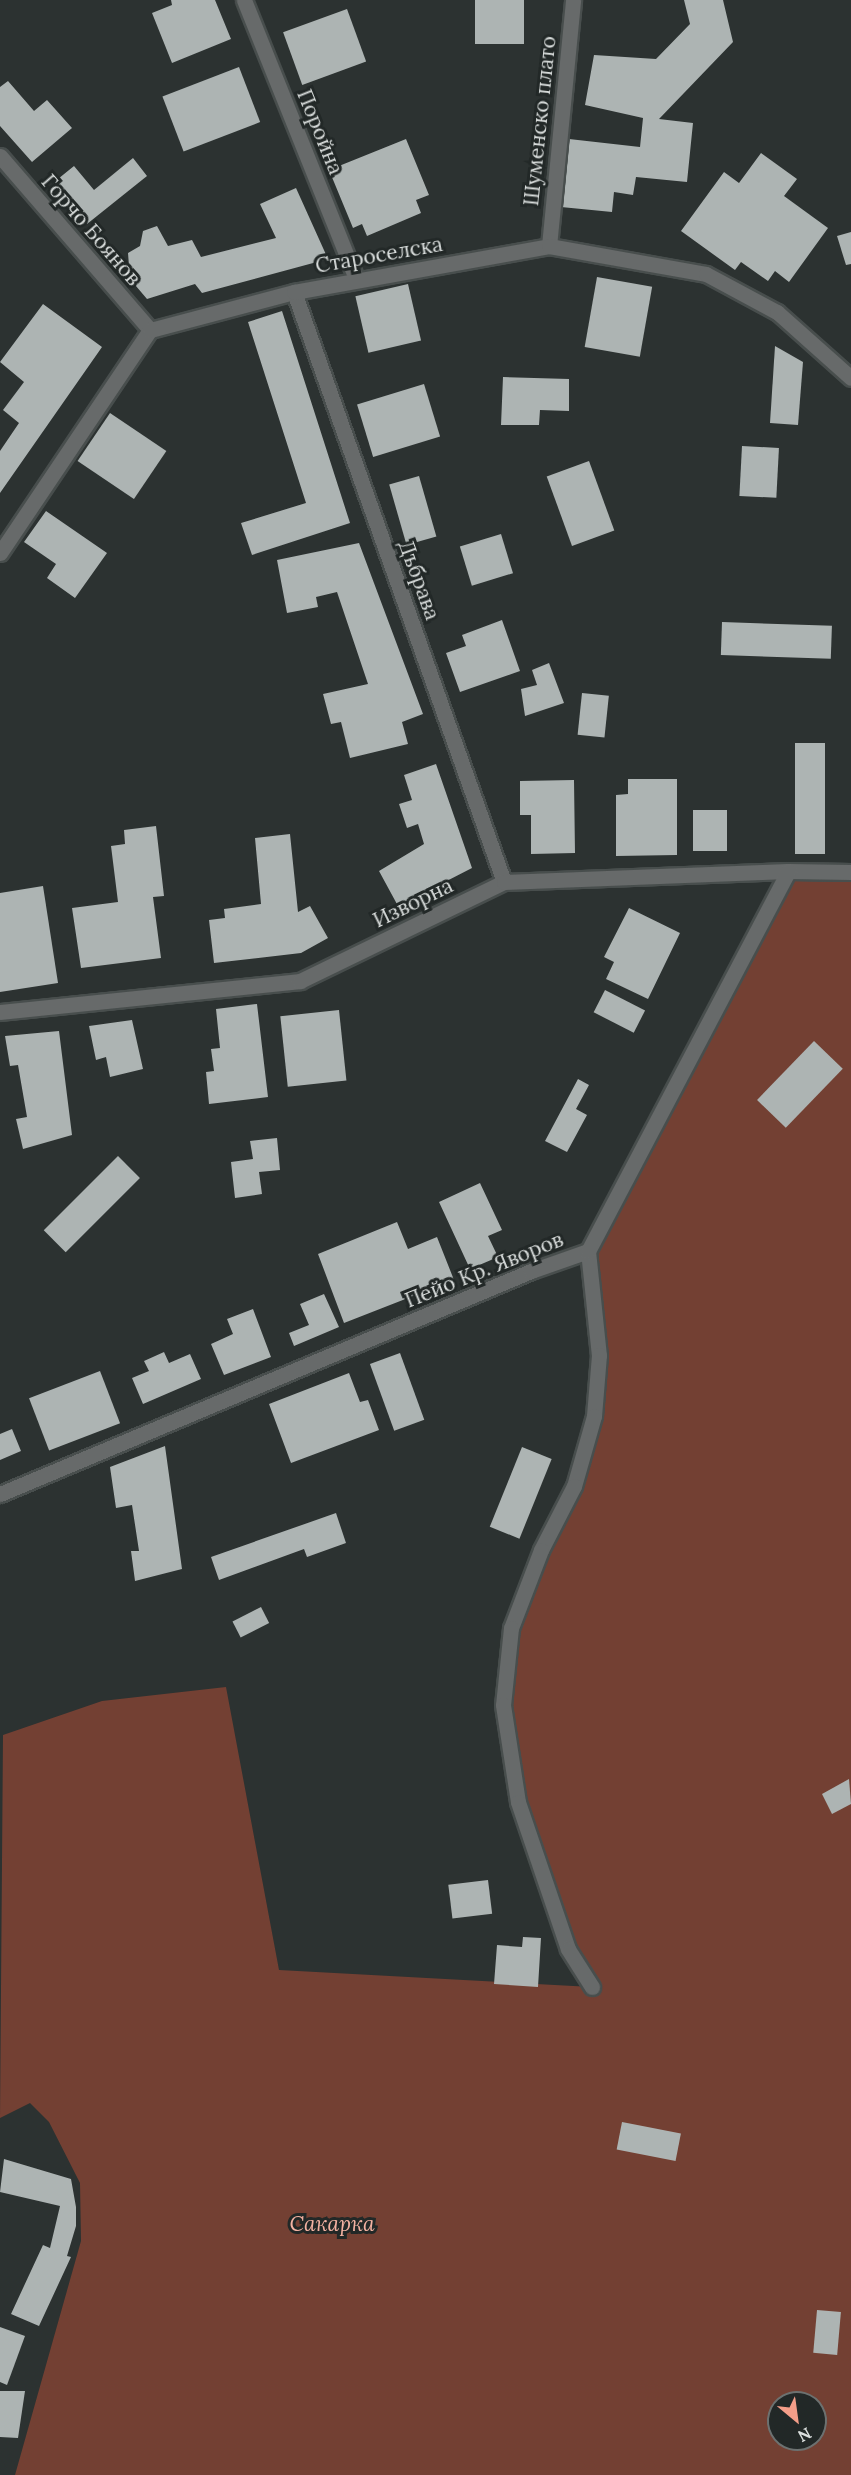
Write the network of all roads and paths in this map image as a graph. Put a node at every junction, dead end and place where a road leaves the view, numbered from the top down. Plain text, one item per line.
1 (244, 0) edge
2 (573, 0) edge
3 (0, 156) edge
4 (549, 246) junction
5 (356, 279) junction
6 (294, 292) junction
7 (150, 330) junction
8 (851, 378) edge
9 (0, 553) edge
10 (788, 871) junction
11 (851, 872) edge
12 (504, 882) junction
13 (0, 1012) edge
14 (588, 1251) junction
15 (0, 1494) edge
16 (592, 1987) dead end

1 - 5 street, Поройна
2 - 4 street, Шуменско плато
3 - 7 street, Горчо Боянов
4 - 5 street, Староселска
4 - 8 street, Староселска
5 - 6 street, Староселска
6 - 7 street, Староселска
6 - 12 street, Дъбрава
7 - 9 street
10 - 11 street, Изворна
10 - 12 street, Изворна
10 - 14 street, Пейо Кр. Яворов
12 - 13 street, Изворна
14 - 15 street, Пейо Кр. Яворов
14 - 16 street

